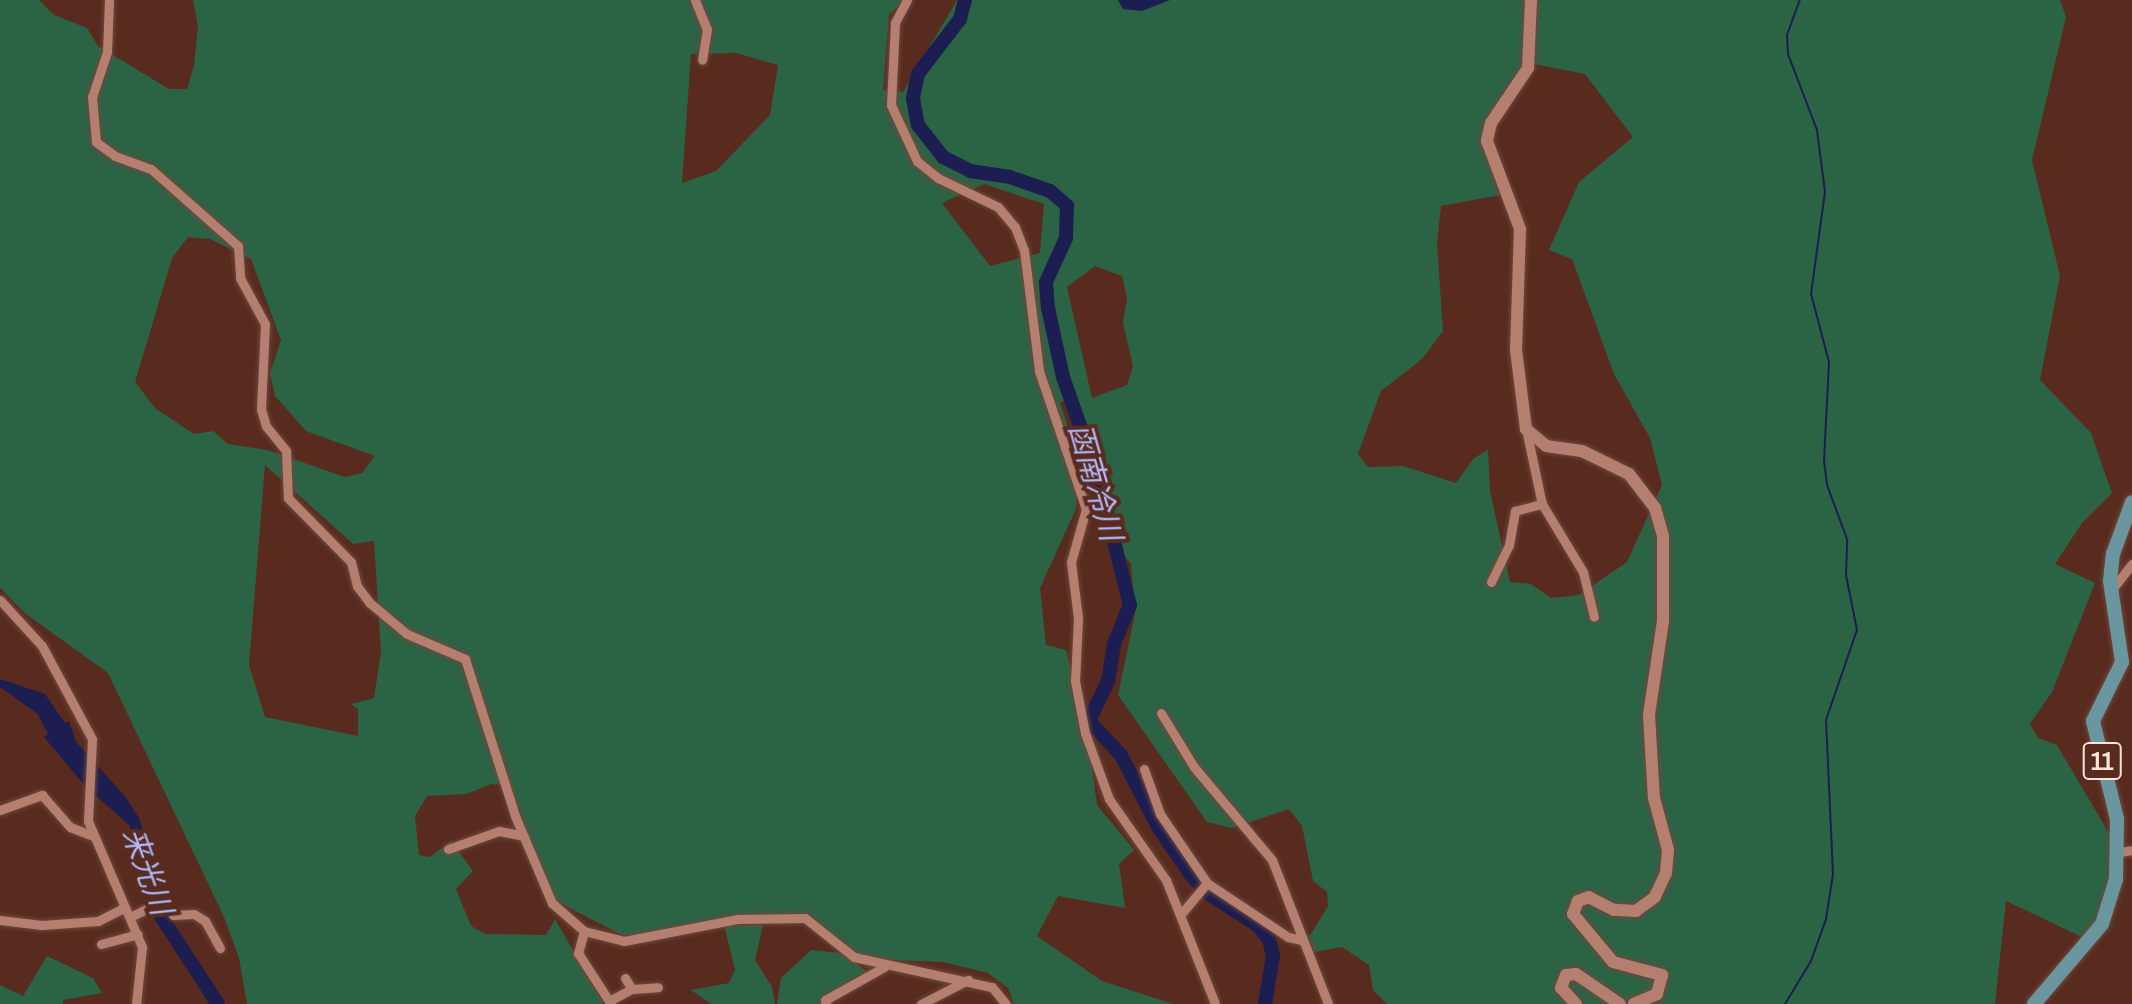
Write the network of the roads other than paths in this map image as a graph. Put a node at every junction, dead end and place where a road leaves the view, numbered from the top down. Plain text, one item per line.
1 (109, 0) edge
2 (695, 0) edge
3 (907, 0) edge
4 (1531, 0) edge
5 (702, 60) dead end
6 (1526, 429) junction
7 (2132, 502) edge
8 (1542, 504) junction
9 (2132, 564) edge
10 (1491, 582) dead end
11 (2110, 592) junction
12 (0, 600) edge
13 (1594, 617) dead end
14 (1161, 713) dead end
15 (1144, 769) dead end
16 (0, 810) edge
17 (93, 836) junction
18 (524, 836) junction
19 (448, 849) dead end
20 (2126, 851) edge
21 (1207, 883) junction
22 (128, 912) junction
23 (1181, 914) junction
24 (0, 920) edge
25 (584, 931) junction
26 (138, 934) junction
27 (1301, 940) junction
28 (101, 944) dead end
29 (220, 948) dead end
30 (884, 967) junction
31 (625, 978) dead end
32 (968, 980) junction
33 (658, 987) dead end
34 (632, 989) junction
35 (610, 1003) edge
36 (136, 1004) edge
37 (826, 1004) edge
38 (921, 1004) edge
39 (1006, 1004) edge
40 (1215, 1004) edge
41 (1328, 1004) edge
42 (1576, 1004) edge
43 (1620, 1004) edge
44 (1634, 1004) edge
45 (2034, 1004) edge

1 - 18 street
2 - 5 street
3 - 23 street
4 - 6 street
6 - 8 street
6 - 44 street
7 - 11 main road, 11
8 - 10 street
8 - 13 street
9 - 11 street
11 - 20 main road, 11
12 - 17 street
14 - 27 street
15 - 21 street
16 - 17 street
17 - 22 street
18 - 19 street
18 - 25 street
20 - 45 main road, 11
21 - 23 street
21 - 27 street
22 - 24 street
22 - 26 street
22 - 29 street
23 - 40 street
25 - 30 street
25 - 35 street
26 - 28 street
26 - 36 street
27 - 41 street
30 - 32 street
30 - 37 street
31 - 34 street
32 - 38 street
32 - 39 street
33 - 34 street
34 - 35 street
42 - 43 street

